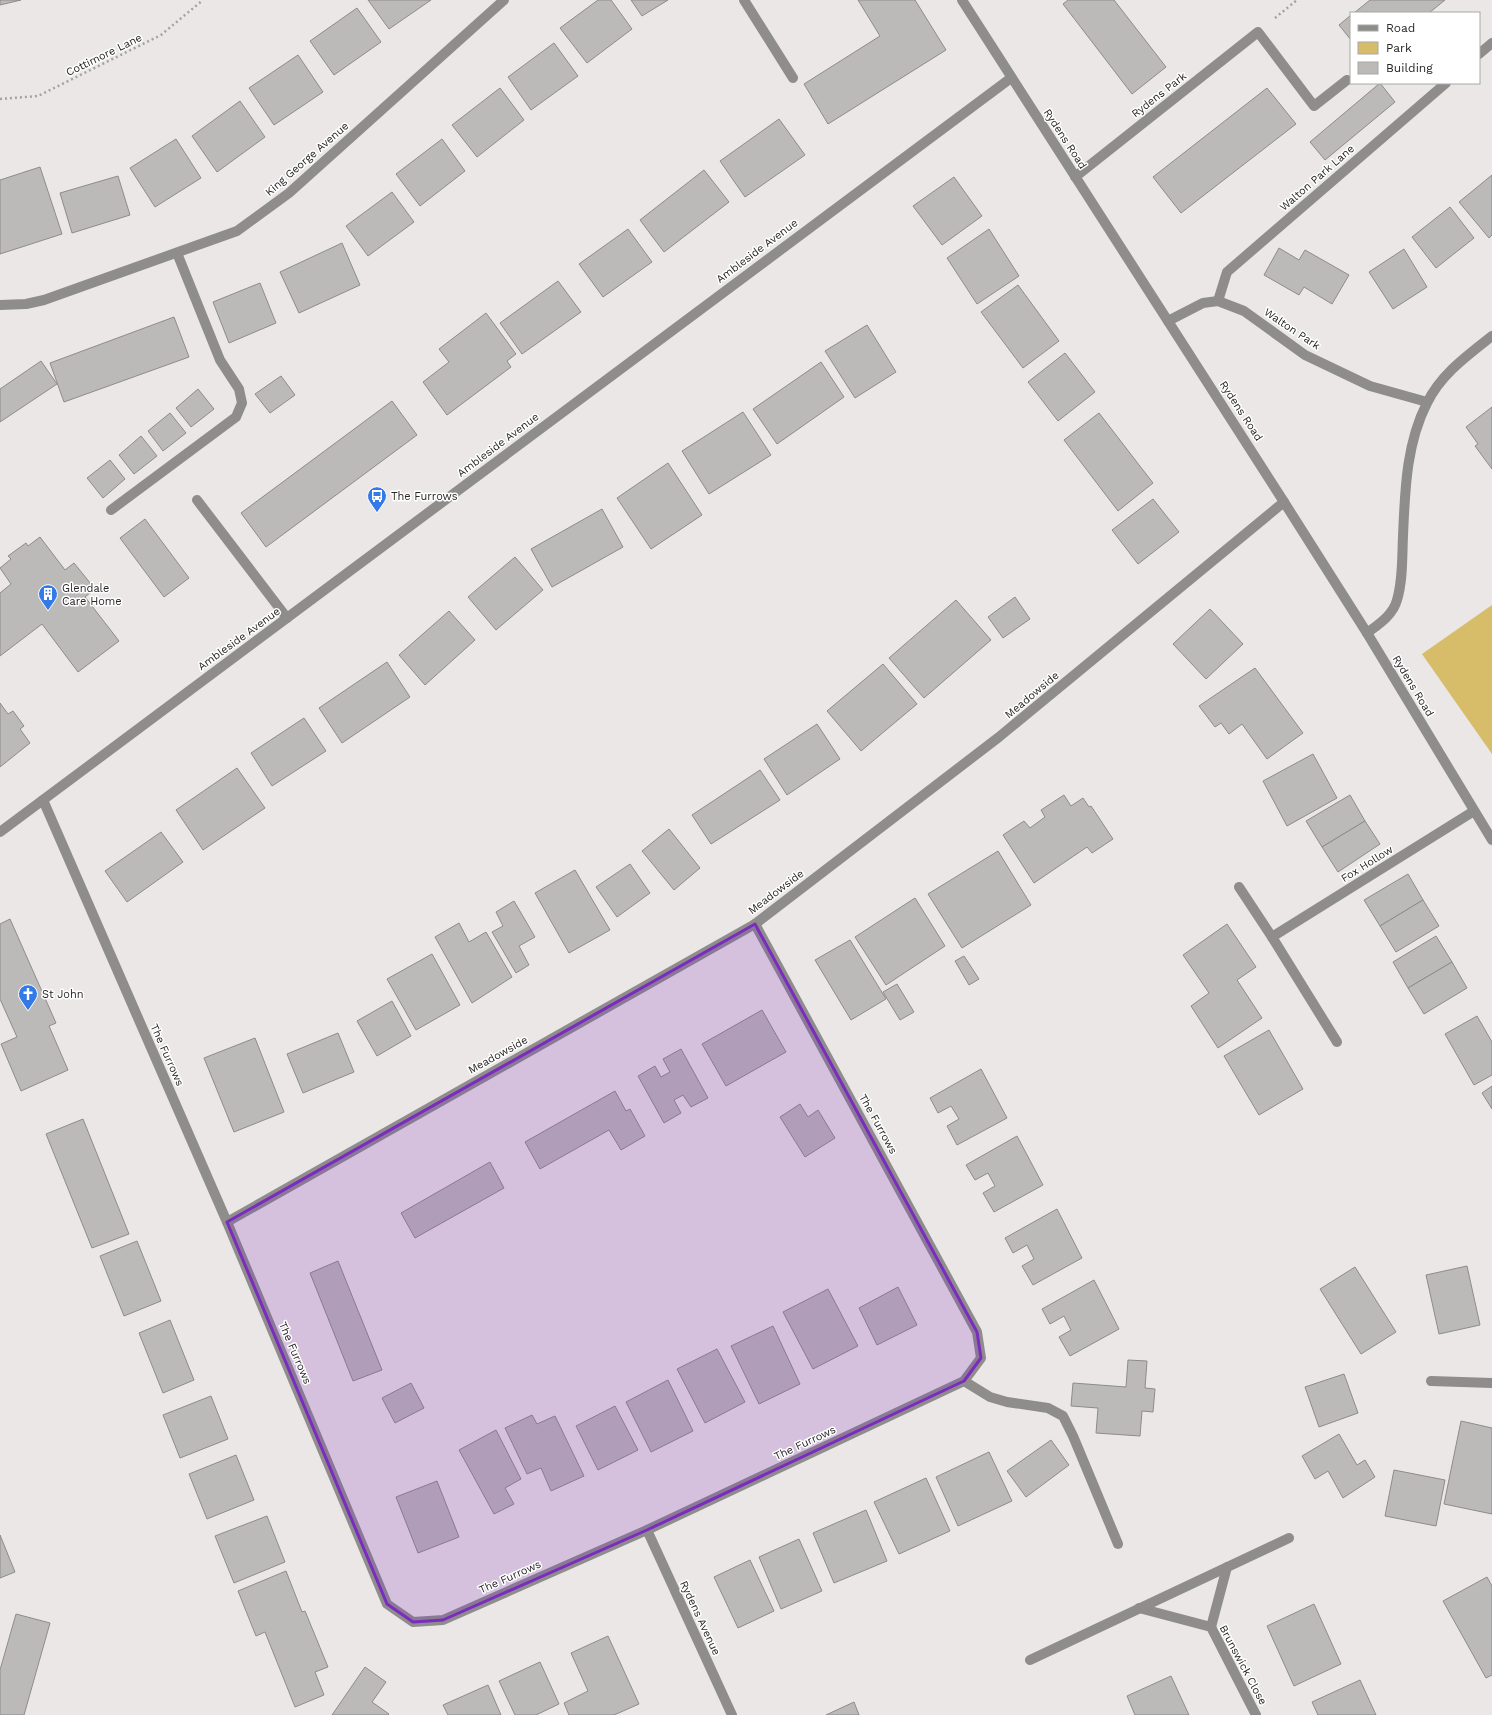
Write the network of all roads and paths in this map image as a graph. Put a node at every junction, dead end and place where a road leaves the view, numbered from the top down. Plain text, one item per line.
1 (203, 0) edge
2 (504, 0) edge
3 (744, 0) edge
4 (962, 0) edge
5 (1297, 0) edge
6 (1258, 32) junction
7 (1492, 43) edge
8 (1480, 53) edge
9 (793, 78) dead end
10 (1011, 78) junction
11 (1347, 80) dead end
12 (1445, 84) edge
13 (0, 99) edge
14 (1075, 177) junction
15 (177, 253) junction
16 (1218, 300) junction
17 (0, 305) edge
18 (1168, 321) junction
19 (1492, 336) edge
20 (1427, 402) junction
21 (196, 500) dead end
22 (1284, 502) junction
23 (111, 510) dead end
24 (287, 618) junction
25 (1367, 633) junction
26 (43, 800) junction
27 (1474, 811) junction
28 (0, 832) edge
29 (1492, 840) edge
30 (1239, 887) dead end
31 (755, 924) junction
32 (1272, 937) junction
33 (1337, 1042) dead end
34 (227, 1222) junction
35 (964, 1381) junction
36 (1431, 1381) dead end
37 (1492, 1383) edge
38 (646, 1530) junction
39 (1289, 1538) dead end
40 (1118, 1544) dead end
41 (1227, 1567) junction
42 (1139, 1608) junction
43 (1211, 1627) junction
44 (1030, 1660) dead end
45 (732, 1715) edge
46 (1256, 1715) edge

1 - 13 path, Cottimore Lane
2 - 15 street, King George Avenue
3 - 9 street
4 - 10 street, Rydens Road
5 - 6 path
6 - 11 street
6 - 14 street, Rydens Park
7 - 8 street
10 - 14 street, Rydens Road
10 - 24 street, Ambleside Avenue
12 - 16 street, Walton Park Lane
14 - 18 street, Rydens Road
15 - 17 street, King George Avenue
15 - 23 street
16 - 18 street
16 - 20 street, Walton Park
18 - 22 street, Rydens Road
19 - 20 street
20 - 25 street
21 - 24 street
22 - 25 street, Rydens Road
22 - 31 street, Meadowside
24 - 26 street, Ambleside Avenue
25 - 27 street, Rydens Road
26 - 28 street, Ambleside Avenue
26 - 34 street, The Furrows
27 - 29 street, Rydens Road
27 - 32 street, Fox Hollow
30 - 32 street
31 - 34 street, Meadowside
31 - 35 street, The Furrows
32 - 33 street
34 - 38 street, The Furrows
35 - 38 street, The Furrows
35 - 40 street
36 - 37 street
38 - 45 street, Rydens Avenue
39 - 41 street
41 - 42 street
41 - 43 street
42 - 43 street, Brunswick Close
42 - 44 street
43 - 46 street, Brunswick Close

